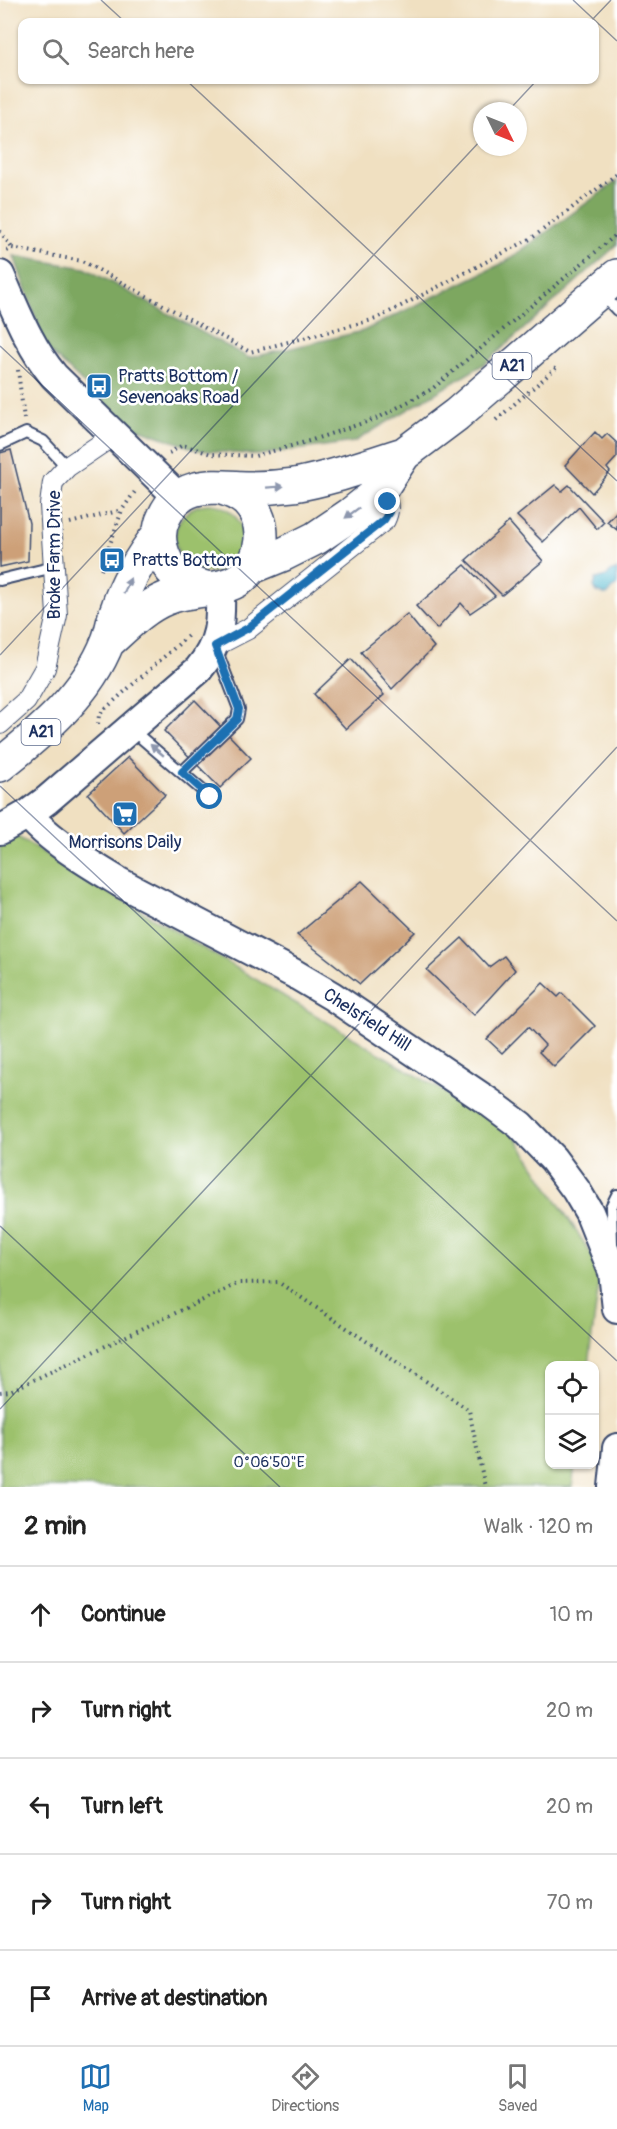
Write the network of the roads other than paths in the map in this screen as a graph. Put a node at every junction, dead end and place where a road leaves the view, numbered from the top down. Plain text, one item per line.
1 (0, 275) edge
2 (611, 293) edge
3 (114, 435) junction
4 (0, 445) edge
5 (67, 467) junction
6 (369, 480) junction
7 (217, 486) junction
8 (178, 497) junction
9 (159, 534) junction
10 (54, 567) junction
11 (252, 567) junction
12 (0, 580) edge
13 (213, 588) junction
14 (203, 639) junction
15 (108, 642) junction
16 (0, 724) edge
17 (131, 728) junction
18 (0, 765) edge
19 (182, 772) junction
20 (210, 797) dead end
21 (28, 814) junction
22 (0, 830) edge
23 (617, 1195) edge
24 (615, 1272) edge
25 (617, 1309) edge
26 (617, 1448) edge
27 (613, 1487) edge

1 - 3 street
2 - 6 highway, A21
3 - 5 street, Broke Farm Drive
3 - 8 street
4 - 5 lane
5 - 10 street, Broke Farm Drive
7 -> 6 highway
6 -> 11 highway, A21
6 - 14 street
7 - 8 highway
7 - 11 highway
8 - 9 highway
9 - 13 highway
15 -> 9 highway, A21
10 - 12 lane
10 - 16 street, Broke Farm Drive
11 - 13 highway
13 - 14 street
13 - 15 highway, A21
14 - 17 street
14 - 19 lane
15 - 18 highway, A21
19 -> 17 lane
17 - 21 street
19 - 20 lane
21 - 22 street
21 - 24 street, Chelsfield Hill
23 - 24 lane
24 - 25 street, Chelsfield Hill
26 - 27 street

